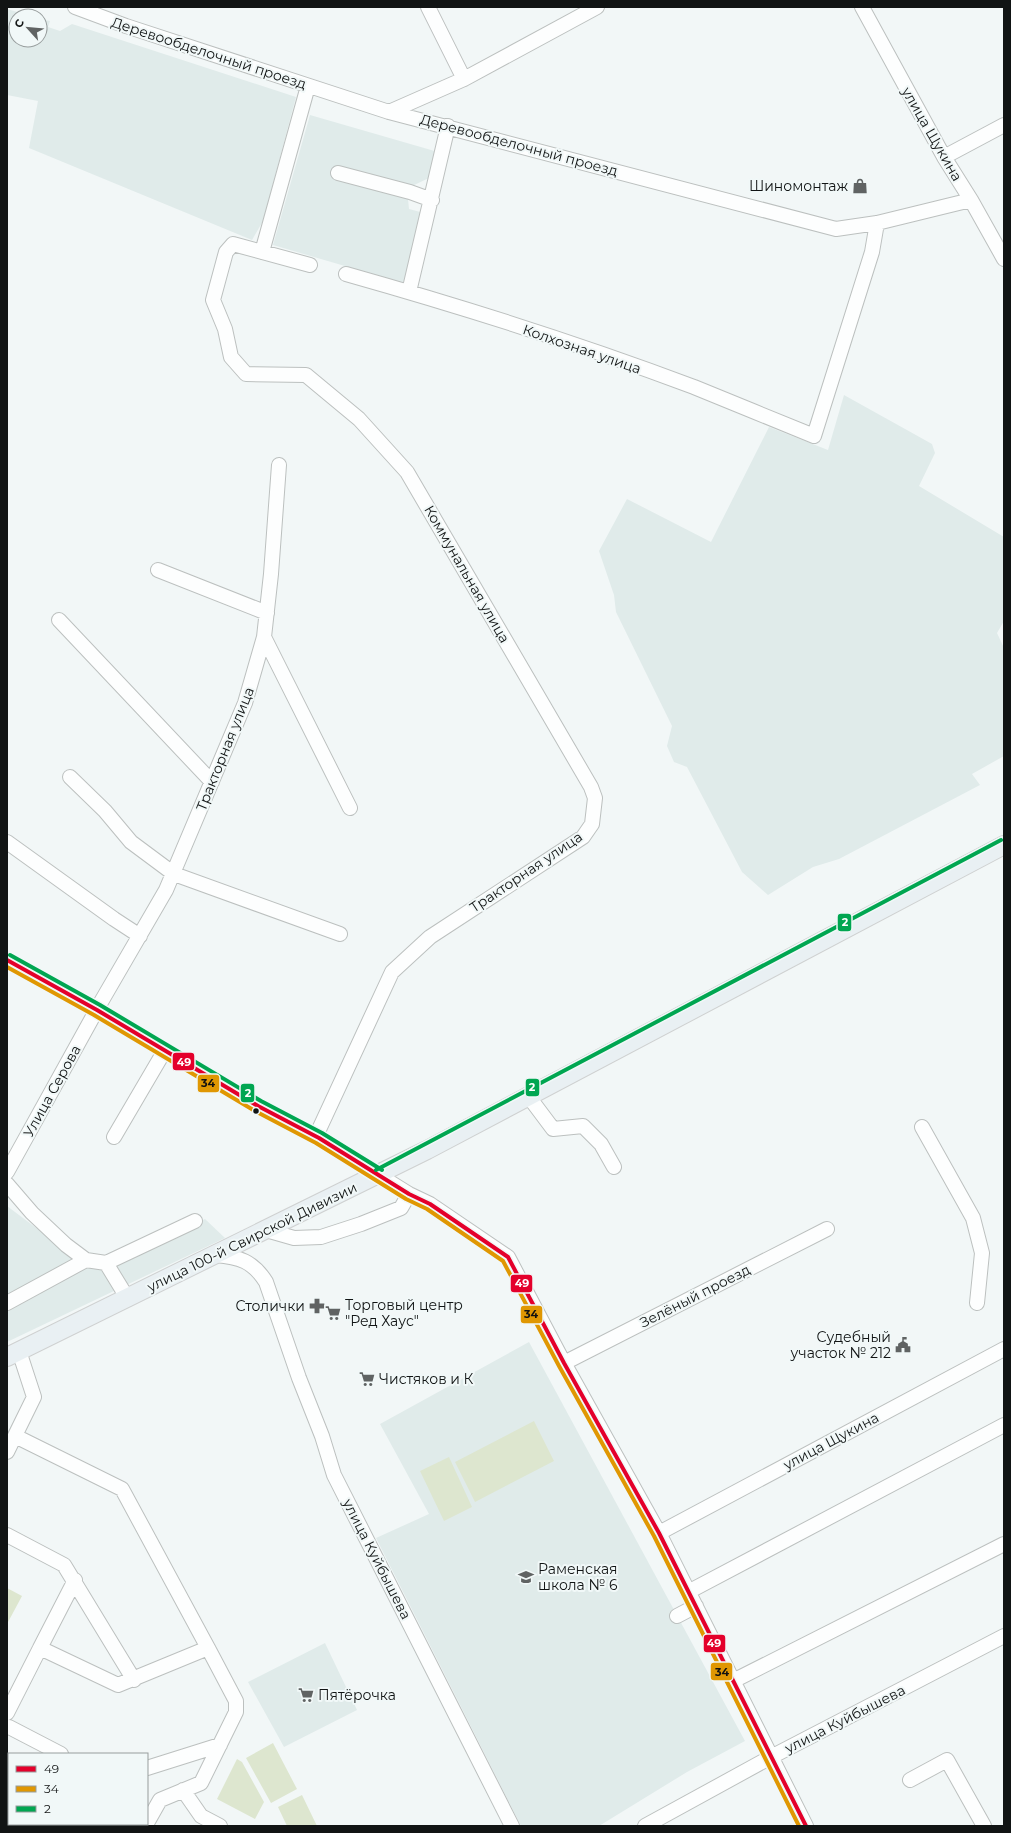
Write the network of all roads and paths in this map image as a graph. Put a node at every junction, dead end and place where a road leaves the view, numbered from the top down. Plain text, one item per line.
1 (75, 7) edge
2 (428, 7) edge
3 (597, 7) edge
4 (862, 7) edge
5 (464, 80) junction
6 (308, 86) junction
7 (389, 112) junction
8 (1004, 125) edge
9 (448, 126) junction
10 (944, 157) junction
11 (338, 173) dead end
12 (432, 200) junction
13 (971, 200) junction
14 (877, 223) junction
15 (262, 252) junction
16 (1004, 259) edge
17 (310, 265) dead end
18 (346, 274) dead end
19 (409, 292) junction
20 (279, 465) dead end
21 (158, 570) dead end
22 (267, 613) junction
23 (59, 620) dead end
24 (264, 637) junction
25 (70, 777) dead end
26 (212, 782) junction
27 (595, 798) joint
28 (350, 808) dead end
29 (7, 842) edge
30 (1004, 845) edge
31 (174, 874) junction
32 (340, 934) dead end
33 (140, 936) junction
34 (7, 960) edge
35 (97, 1010) junction
36 (165, 1050) junction
37 (529, 1097) junction
38 (922, 1127) dead end
39 (316, 1136) junction
40 (114, 1137) dead end
41 (614, 1168) dead end
42 (7, 1172) edge
43 (379, 1175) junction
44 (7, 1184) edge
45 (409, 1194) junction
46 (195, 1221) dead end
47 (827, 1229) dead end
48 (266, 1230) junction
49 (216, 1255) junction
50 (86, 1260) junction
51 (106, 1263) junction
52 (128, 1299) junction
53 (7, 1303) edge
54 (977, 1303) dead end
55 (1004, 1349) edge
56 (13, 1354) edge
57 (564, 1363) junction
58 (1004, 1425) edge
59 (13, 1430) edge
60 (7, 1452) edge
61 (659, 1533) junction
62 (7, 1535) edge
63 (1004, 1544) edge
64 (75, 1580) junction
65 (688, 1592) junction
66 (696, 1606) junction
67 (677, 1616) dead end
68 (1004, 1636) edge
69 (40, 1648) junction
70 (208, 1648) junction
71 (134, 1680) junction
72 (733, 1681) junction
73 (7, 1713) edge
74 (9, 1727) dead end
75 (220, 1745) junction
76 (59, 1753) edge
77 (771, 1757) junction
78 (148, 1768) edge
79 (910, 1780) dead end
80 (183, 1790) junction
81 (148, 1821) edge
82 (220, 1826) edge
83 (512, 1826) edge
84 (645, 1826) edge
85 (806, 1826) edge
86 (984, 1826) edge

1 - 6 street, Деревообделочный проезд
2 - 5 street
3 - 5 street
4 - 10 street, улица Щукина
5 - 7 street
6 - 7 street, Деревообделочный проезд
6 - 15 street
7 - 9 street, Деревообделочный проезд
8 - 10 street
9 - 12 street
9 - 14 street, Деревообделочный проезд
10 - 13 street, улица Щукина
11 - 12 street
12 - 19 street
13 - 14 street, Деревообделочный проезд
13 - 16 street, улица Щукина
14 - 19 street, Колхозная улица
15 - 17 street
15 - 27 street, Коммунальная улица
18 - 19 street, Колхозная улица
20 - 22 street, Тракторная улица
21 - 22 street
22 - 24 street, Тракторная улица
23 - 26 street
24 - 26 street, Тракторная улица
24 - 28 street
25 - 31 street
26 - 31 street, Тракторная улица
27 - 39 street, Тракторная улица
29 - 33 street
30 - 37 main road, улица 100-й Свирской Дивизии
31 - 32 street
31 - 33 street, Тракторная улица
33 - 35 street, Тракторная улица
34 - 35 street
35 - 36 street
35 - 42 street, Улица Серова
36 - 39 street
36 - 40 street
37 - 41 street
37 - 43 main road, улица 100-й Свирской Дивизии
38 - 54 street
39 - 43 street
43 - 45 street
43 - 48 main road, улица 100-й Свирской Дивизии
44 - 50 street
45 - 48 street
45 - 57 street
46 - 51 street
47 - 57 street, Зелёный проезд
48 - 49 main road, улица 100-й Свирской Дивизии
49 - 52 main road, улица 100-й Свирской Дивизии
49 - 83 street, улица Куйбышева
50 - 51 street
50 - 53 street
51 - 52 street
52 - 56 main road, улица 100-й Свирской Дивизии
55 - 61 street, улица Щукина
56 - 59 street
57 - 61 street
58 - 65 street
59 - 60 street
59 - 70 street
61 - 65 street
62 - 64 street
63 - 72 street
64 - 69 street
64 - 71 street
65 - 66 street
66 - 67 street
66 - 72 street
68 - 77 street, улица Куйбышева
69 - 71 street
69 - 73 street
70 - 71 street
70 - 75 street
72 - 77 street
74 - 76 street
75 - 78 street
75 - 80 street
77 - 84 street, улица Куйбышева
77 - 85 street
79 - 86 street
80 - 81 street
80 - 82 street

